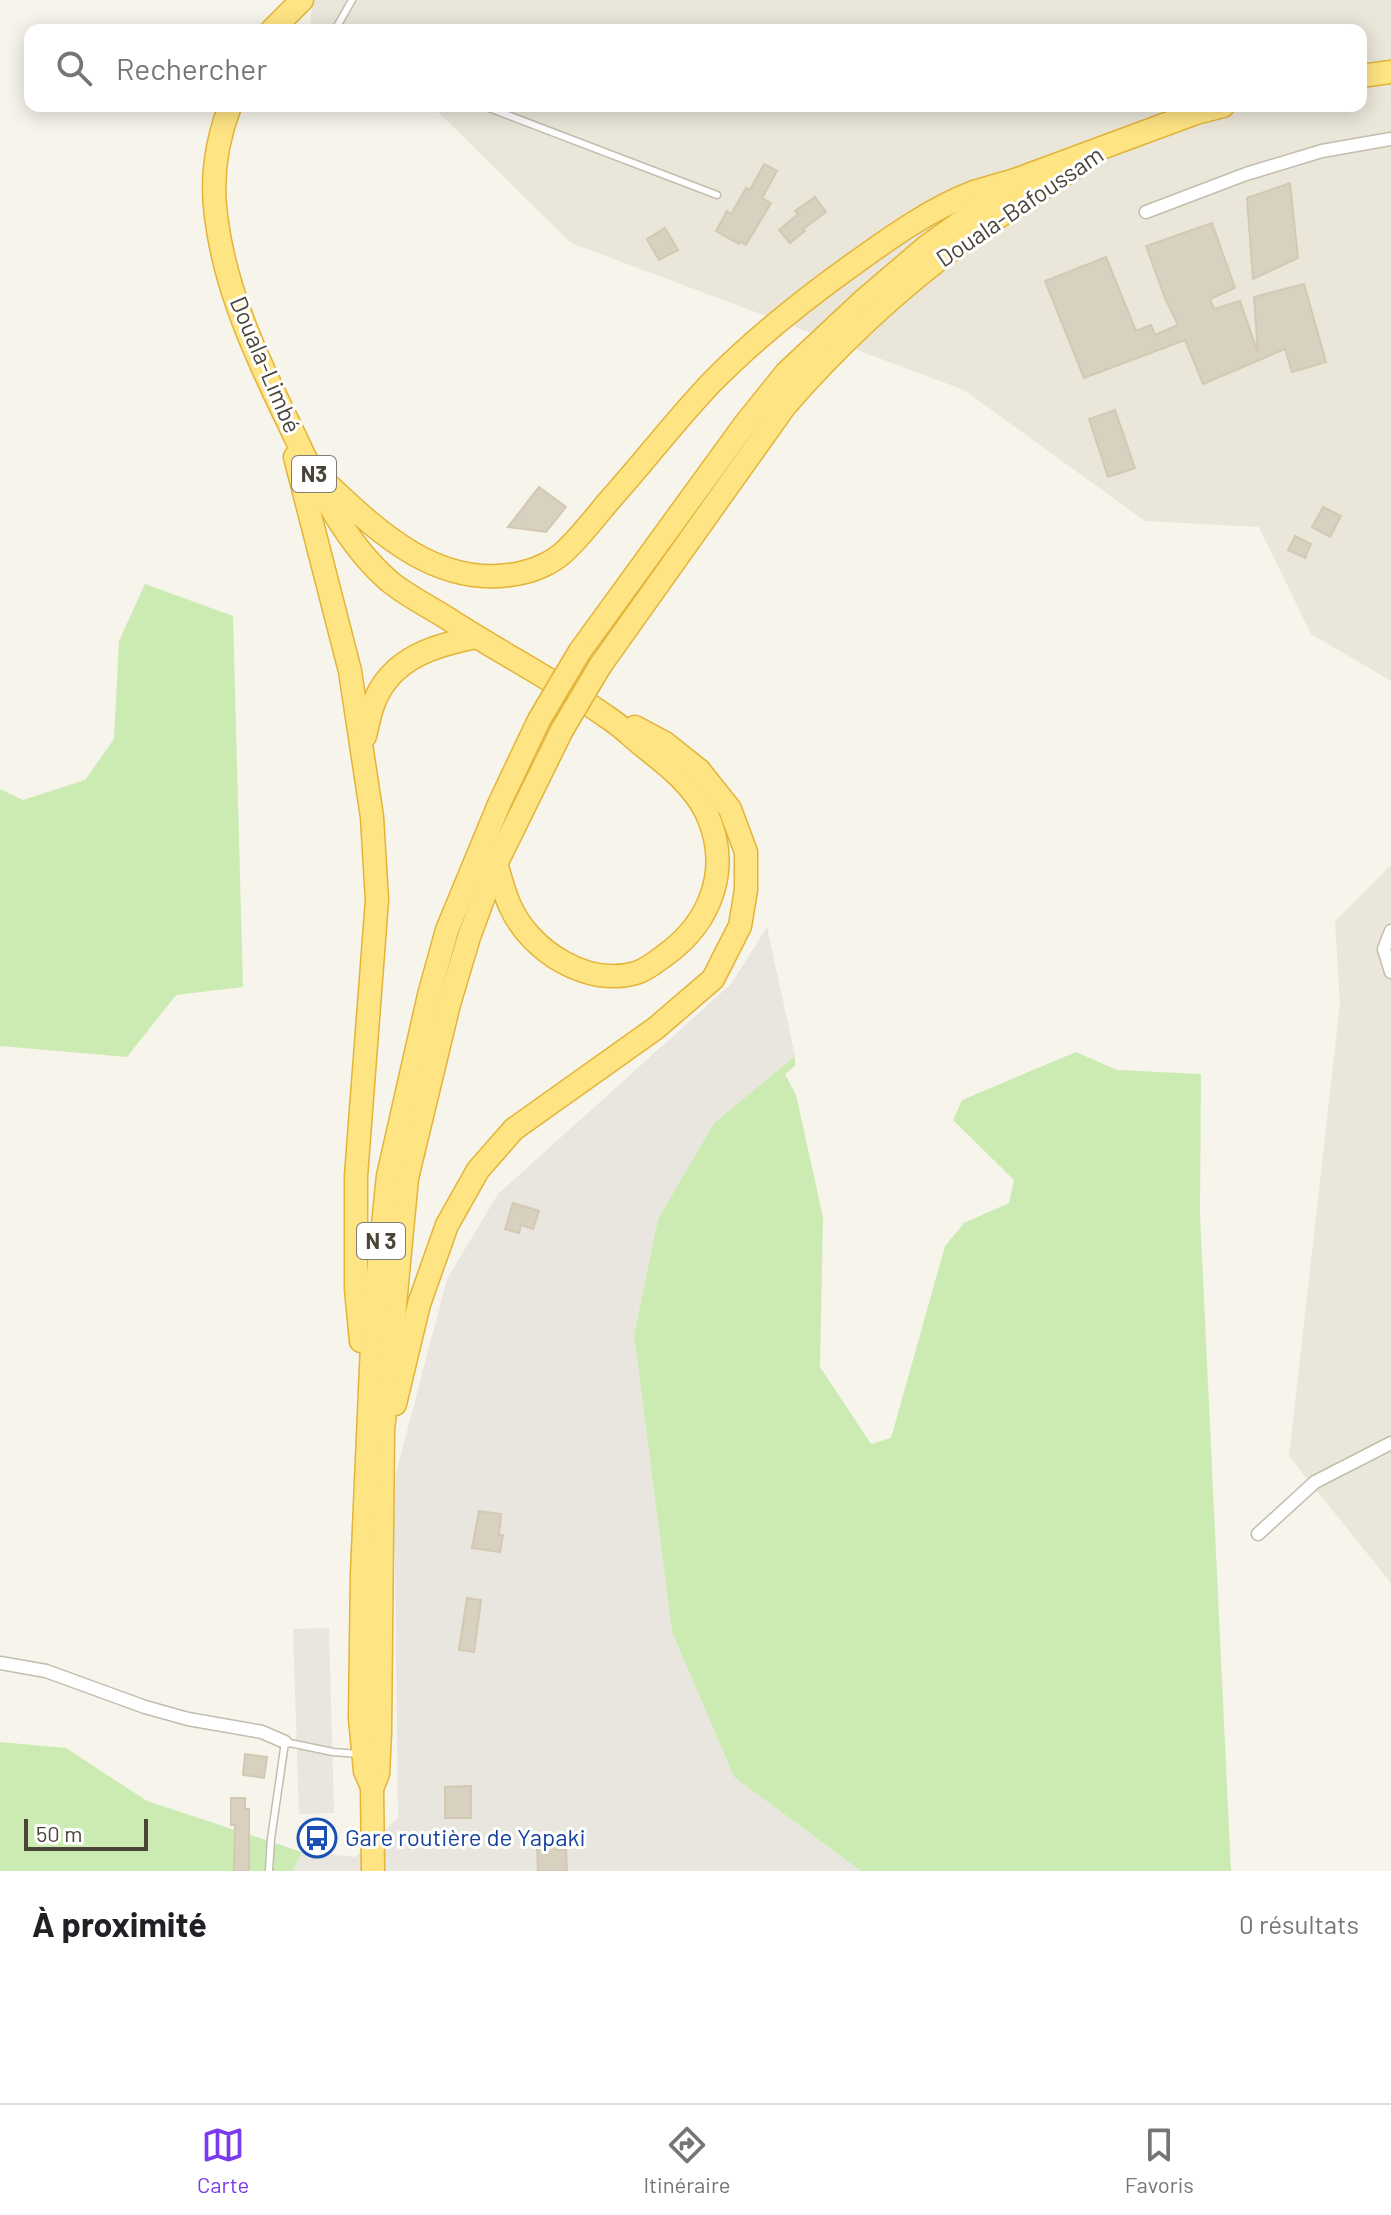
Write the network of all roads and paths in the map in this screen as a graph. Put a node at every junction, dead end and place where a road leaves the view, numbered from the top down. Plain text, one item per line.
1 (302, 0) edge
2 (352, 0) edge
3 (278, 24) edge
4 (338, 24) edge
5 (1391, 72) edge
6 (1367, 75) edge
7 (228, 112) edge
8 (500, 112) edge
9 (1200, 112) edge
10 (1391, 139) edge
11 (1113, 144) junction
12 (1015, 180) junction
13 (717, 195) dead end
14 (1146, 212) dead end
15 (284, 413) junction
16 (311, 469) junction
17 (477, 637) junction
18 (608, 717) junction
19 (362, 744) junction
20 (496, 864) junction
21 (1391, 931) edge
22 (1391, 972) edge
23 (375, 1427) junction
24 (1391, 1443) edge
25 (1258, 1534) dead end
26 (0, 1663) edge
27 (285, 1742) junction
28 (363, 1754) junction
29 (372, 1787) junction
30 (269, 1871) edge
31 (373, 1871) edge

1 - 3 highway
2 - 4 lane
5 - 6 highway
7 - 15 highway, Douala-Limbé / N3
8 - 13 lane
9 - 11 highway
10 - 14 street
11 - 12 highway, Douala-Bafoussam
11 - 20 highway, Douala-Bafoussam / N 3, bridge
12 - 16 highway
12 - 23 highway, Douala-Bafoussam / N 3, bridge
15 - 16 highway, Douala-Limbé / N3
15 - 19 highway
16 - 17 highway, Douala-Limbé / N3
17 - 18 highway, Douala-Limbé / N3
17 - 19 highway
18 - 20 highway
18 - 23 highway
19 - 23 highway
20 - 23 highway, N 3
21 - 22 street
23 - 28 highway, N 3
23 - 29 highway, N 3
24 - 25 street
26 - 27 street
27 - 28 lane
27 - 30 lane
28 - 29 highway, N 3
29 - 31 highway, N 3

